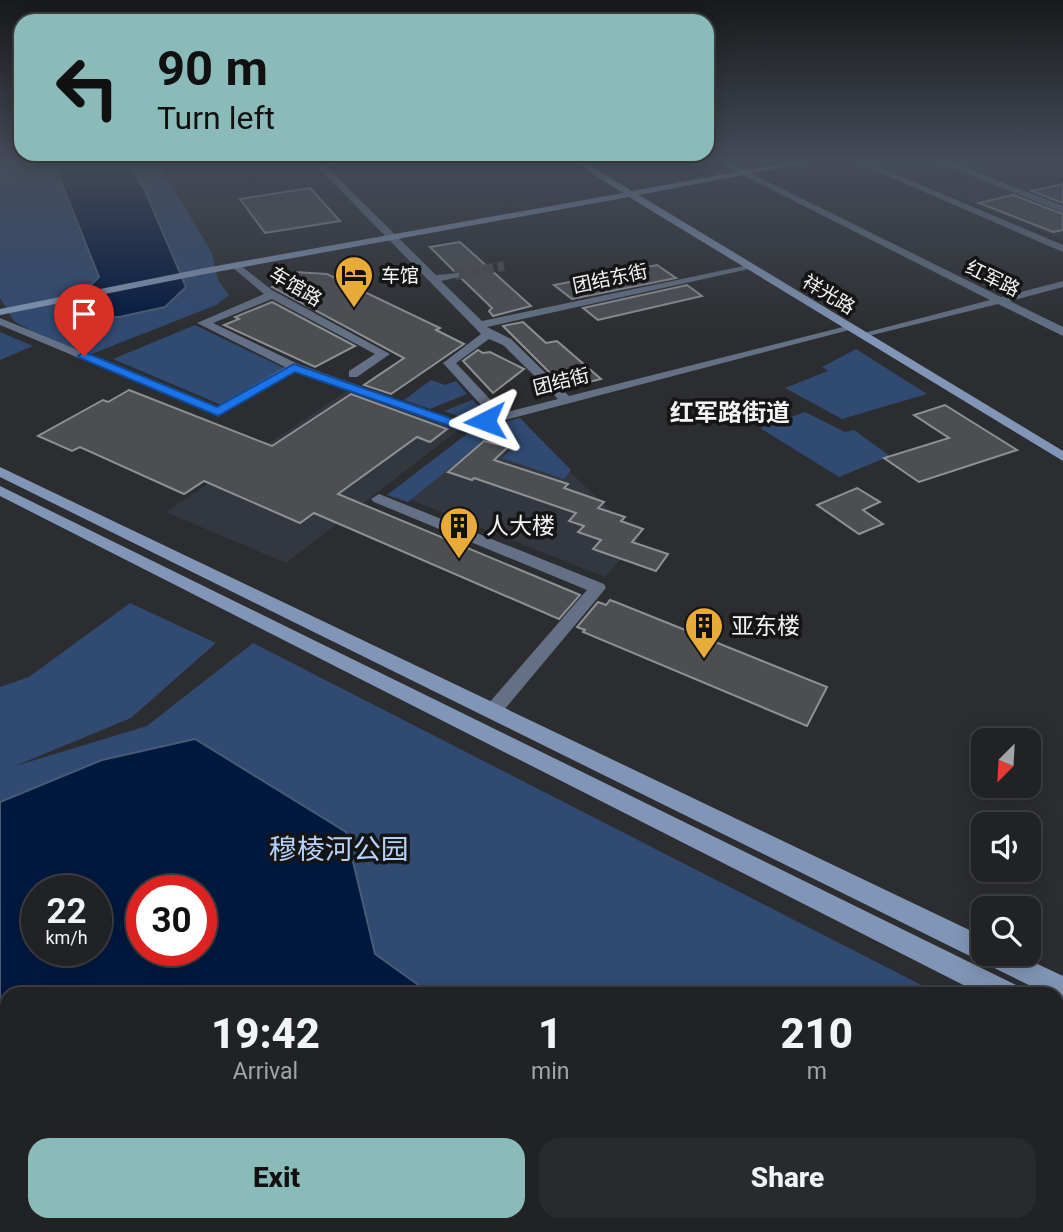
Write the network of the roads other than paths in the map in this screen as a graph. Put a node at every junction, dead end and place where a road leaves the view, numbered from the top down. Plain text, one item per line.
1 (374, 218) edge
2 (484, 218) edge
3 (670, 218) edge
4 (834, 218) edge
5 (992, 218) edge
6 (391, 235) junction
7 (1063, 249) edge
8 (236, 265) junction
9 (749, 266) junction
10 (204, 269) junction
11 (455, 275) tunnel mouth
12 (433, 279) junction
13 (1063, 284) edge
14 (272, 295) junction
15 (1000, 301) junction
16 (33, 303) junction
17 (0, 306) edge
18 (0, 312) edge
19 (0, 321) edge
20 (851, 328) junction
21 (484, 329) junction
22 (1063, 332) edge
23 (864, 336) junction
24 (294, 368) junction
25 (353, 374) dead end
26 (566, 400) junction
27 (500, 417) junction
28 (1063, 457) edge
29 (0, 471) edge
30 (0, 490) edge
31 (379, 499) dead end
32 (492, 710) junction
33 (971, 944) edge
34 (1016, 966) edge
35 (993, 987) edge
36 (1059, 987) edge

1 - 6 street
2 - 6 street
3 - 9 street, 祥光路
4 - 15 street, 红军路
5 - 7 street
6 - 8 street
6 - 10 street
6 - 12 street
8 - 10 street
8 - 14 street, 车馆路
9 - 20 street, 祥光路
9 - 21 street, 团结东街
10 - 16 street
11 - 12 street
12 - 21 street
13 - 15 street
14 - 24 street, 团结街
14 - 25 street, 车馆路
15 - 22 street, 红军路
15 - 23 street
16 - 17 street
16 - 18 street
19 - 24 street
20 - 23 street, 祥光路
20 - 26 street, 团结街
21 - 26 street
21 - 27 street
23 - 28 street, 祥光路
24 - 27 street, 团结街
26 - 27 street, 团结街
29 - 32 street
30 - 35 street
31 - 32 street
32 - 33 street
34 - 36 street

